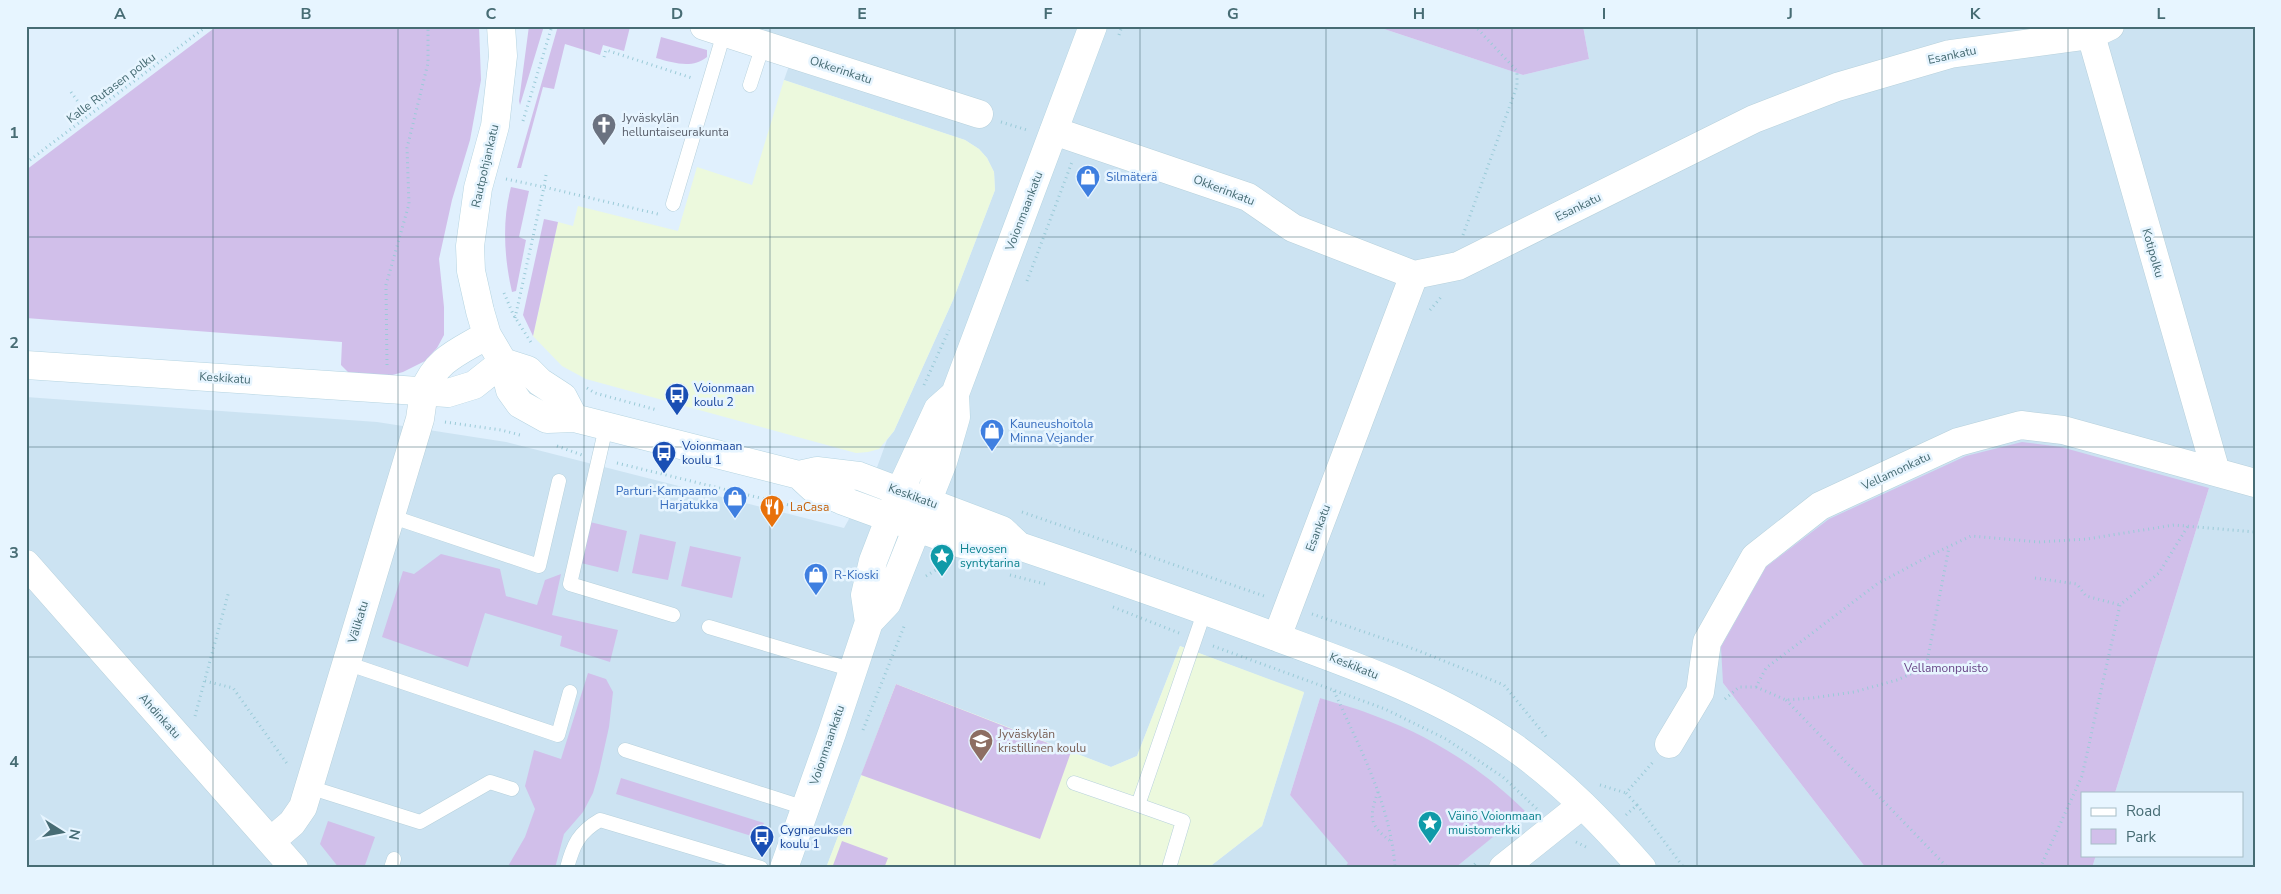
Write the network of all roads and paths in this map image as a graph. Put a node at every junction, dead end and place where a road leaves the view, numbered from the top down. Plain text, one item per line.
1 (207, 26) edge
2 (428, 26) edge
3 (501, 26) edge
4 (552, 26) edge
5 (1093, 26) edge
6 (1475, 26) edge
7 (714, 30) edge
8 (2100, 30) edge
9 (763, 45) junction
10 (604, 57) dead end
11 (709, 84) junction
12 (750, 85) dead end
13 (71, 92) dead end
14 (979, 114) dead end
15 (88, 116) junction
16 (523, 122) dead end
17 (1042, 126) junction
18 (1024, 139) dead end
19 (26, 163) edge
20 (508, 169) dead end
21 (546, 175) dead end
22 (506, 179) junction
23 (503, 187) dead end
24 (544, 187) junction
25 (673, 204) joint
26 (1458, 266) junction
27 (1414, 275) junction
28 (503, 290) dead end
29 (515, 318) junction
30 (950, 329) dead end
31 (488, 335) junction
32 (533, 345) dead end
33 (503, 362) junction
34 (26, 365) edge
35 (581, 384) dead end
36 (392, 390) junction
37 (424, 391) junction
38 (921, 391) dead end
39 (955, 394) junction
40 (659, 411) dead end
41 (606, 427) junction
42 (2216, 472) junction
43 (799, 475) junction
44 (559, 481) dead end
45 (2255, 483) edge
46 (900, 491) junction
47 (928, 501) junction
48 (390, 516) junction
49 (890, 518) junction
50 (2188, 526) junction
51 (917, 528) junction
52 (2255, 532) edge
53 (1019, 546) junction
54 (1949, 546) junction
55 (26, 564) edge
56 (948, 564) dead end
57 (1003, 573) dead end
58 (2035, 578) dead end
59 (921, 579) dead end
60 (1049, 585) dead end
61 (229, 591) dead end
62 (2120, 605) junction
63 (1111, 607) dead end
64 (1205, 610) junction
65 (673, 614) dead end
66 (908, 616) dead end
67 (869, 622) junction
68 (709, 627) dead end
69 (1277, 637) junction
70 (1195, 639) junction
71 (346, 662) junction
72 (853, 670) junction
73 (204, 681) junction
74 (1756, 687) junction
75 (1334, 691) junction
76 (570, 692) dead end
77 (1723, 700) dead end
78 (1786, 700) junction
79 (194, 717) dead end
80 (860, 737) dead end
81 (1669, 744) joint
82 (625, 750) dead end
83 (300, 778) junction
84 (1074, 782) dead end
85 (512, 789) dead end
86 (1378, 792) junction
87 (1138, 805) junction
88 (1582, 805) junction
89 (1637, 805) junction
90 (805, 808) junction
91 (1555, 825) junction
92 (1609, 831) junction
93 (271, 840) junction
94 (1393, 844) junction
95 (1589, 849) junction
96 (1594, 855) dead end
97 (294, 868) edge
98 (567, 868) edge
99 (760, 868) edge
100 (784, 868) edge
101 (1169, 868) edge
102 (1395, 868) edge
103 (1503, 868) edge
104 (1642, 868) edge
105 (1684, 868) edge
106 (1948, 868) edge
107 (2040, 868) edge

1 - 15 path, Kalle Rutasen polku
2 - 36 path
3 - 31 street, Rautpohjankatu
4 - 16 path
5 - 17 street, Voionmaankatu
6 - 26 path
7 - 9 street, Okkerinkatu
7 - 11 lane
8 - 26 street, Esankatu
8 - 42 street, Kotipolku
9 - 12 lane
9 - 14 street, Okkerinkatu
10 - 11 path
11 - 25 lane
13 - 15 path
15 - 19 path, Kalle Rutasen polku
17 - 18 path
17 - 27 street, Okkerinkatu
17 - 39 street, Voionmaankatu
20 - 22 path
21 - 24 path
22 - 23 path
22 - 24 path
24 - 25 path
24 - 29 path
26 - 27 street, Esankatu
27 - 69 street, Esankatu
28 - 29 path
29 - 32 path
30 - 38 path
31 - 33 street, Keskikatu
31 - 37 street
33 - 37 street, Keskikatu
33 - 41 street, Keskikatu
34 - 36 street, Keskikatu
35 - 40 path
36 - 37 street, Keskikatu
37 - 48 street, Välikatu
39 - 46 street, Voionmaankatu
39 - 47 street, Voionmaankatu
41 - 43 street, Keskikatu
41 - 65 lane
42 - 45 street, Vellamonkatu
42 - 81 street, Vellamonkatu
43 - 46 street, Keskikatu
43 - 49 street, Keskikatu
44 - 48 lane
46 - 47 street, Keskikatu
46 - 49 street, Voionmaankatu
47 - 51 street, Voionmaankatu
47 - 53 street, Keskikatu
48 - 71 street, Välikatu
49 - 51 street, Keskikatu
49 - 67 street, Voionmaankatu
50 - 52 path
50 - 54 path
50 - 62 path
51 - 53 street, Keskikatu
51 - 67 street, Voionmaankatu
53 - 64 street, Keskikatu
54 - 74 path
54 - 78 path
55 - 93 street, Ahdinkatu
56 - 59 path
57 - 60 path
58 - 62 path
61 - 73 path
62 - 107 path
63 - 70 path
64 - 69 street, Keskikatu
64 - 70 lane
66 - 80 path
67 - 72 street, Voionmaankatu
68 - 72 lane
69 - 88 street, Keskikatu
70 - 75 path
70 - 87 lane
71 - 76 lane
71 - 83 street, Välikatu
72 - 90 street, Voionmaankatu
73 - 79 path
73 - 83 path
74 - 77 path
74 - 78 path
75 - 86 path
75 - 91 path
78 - 106 path
81 - 89 path
82 - 90 lane
83 - 85 lane
83 - 93 street, Välikatu
84 - 87 lane
86 - 94 path
86 - 94 path
87 - 101 lane
88 - 91 street
88 - 92 street, Keskikatu
89 - 92 path
89 - 105 path
90 - 100 street, Voionmaankatu
91 - 95 path
91 - 103 street
92 - 95 path
92 - 104 street, Keskikatu
93 - 97 street, Ahdinkatu
94 - 102 path
95 - 96 path
98 - 99 lane

